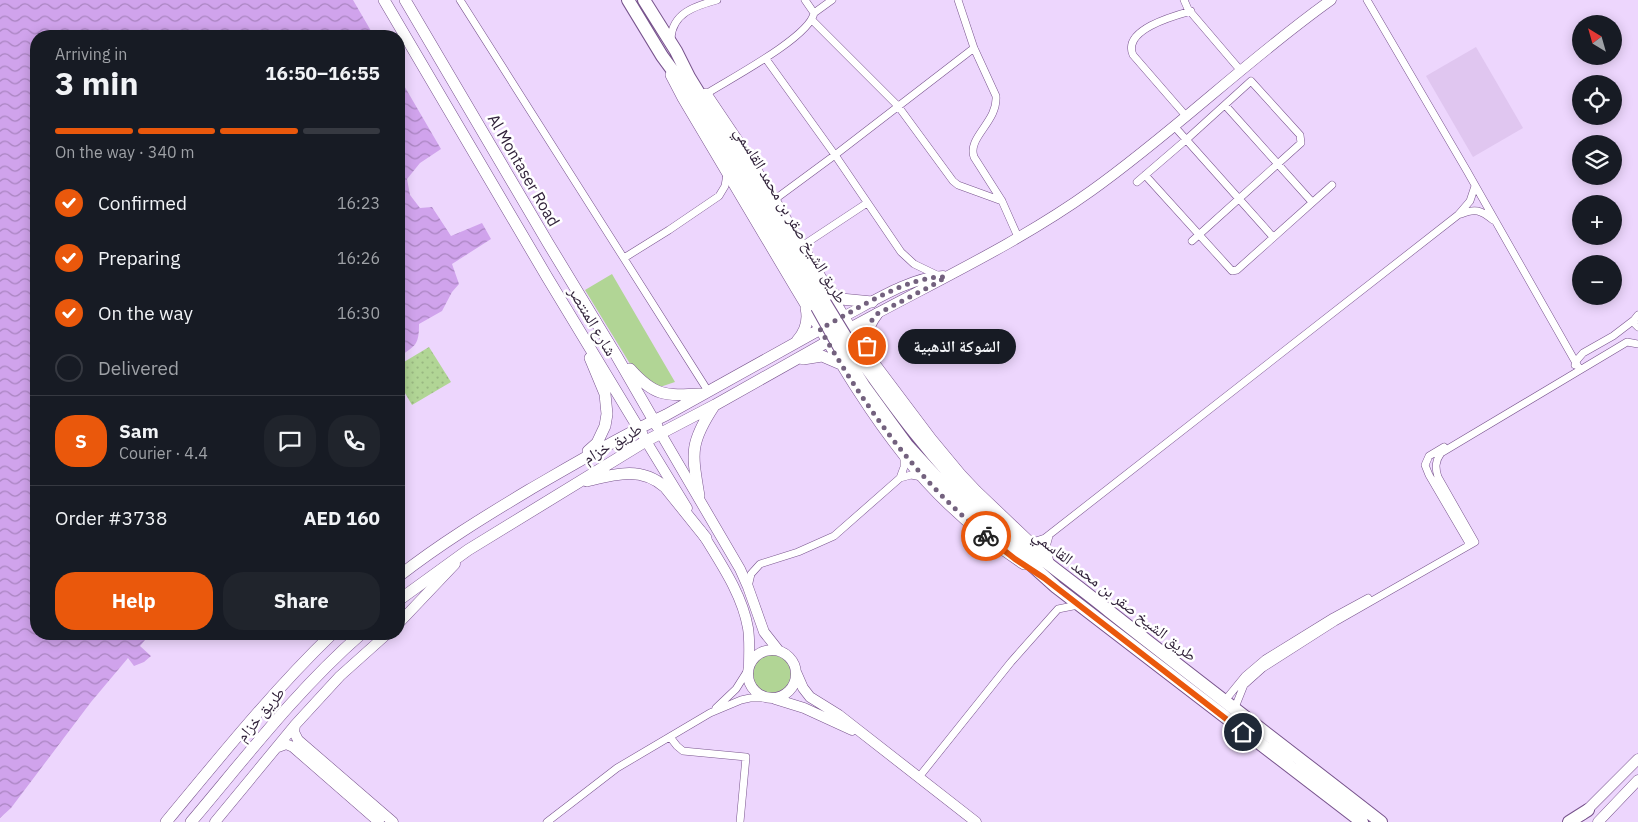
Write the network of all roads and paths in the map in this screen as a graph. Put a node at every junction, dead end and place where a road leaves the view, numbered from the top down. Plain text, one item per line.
1 (384, 0) edge
2 (405, 0) edge
3 (460, 0) edge
4 (628, 0) edge
5 (644, 0) edge
6 (717, 0) edge
7 (805, 0) edge
8 (832, 0) edge
9 (958, 0) edge
10 (1184, 0) edge
11 (1331, 0) edge
12 (1367, 0) edge
13 (1191, 12) junction
14 (814, 13) junction
15 (812, 20) junction
16 (657, 21) junction
17 (674, 23) junction
18 (402, 30) edge
19 (405, 36) edge
20 (674, 48) junction
21 (974, 48) junction
22 (662, 56) junction
23 (766, 59) junction
24 (1241, 71) junction
25 (706, 94) junction
26 (1225, 105) junction
27 (898, 106) junction
28 (1186, 116) junction
29 (1174, 126) junction
30 (1187, 139) junction
31 (835, 155) junction
32 (1278, 164) junction
33 (725, 169) junction
34 (1145, 175) junction
35 (1137, 182) dead end
36 (1332, 185) dead end
37 (1475, 186) junction
38 (1239, 198) junction
39 (774, 200) junction
40 (1002, 201) junction
41 (1312, 202) junction
42 (867, 203) junction
43 (1458, 215) junction
44 (1497, 224) junction
45 (1198, 235) junction
46 (1018, 237) junction
47 (1272, 237) junction
48 (1192, 241) dead end
49 (802, 246) junction
50 (624, 258) junction
51 (943, 276) junction
52 (828, 290) junction
53 (804, 301) junction
54 (872, 302) junction
55 (821, 305) junction
56 (877, 314) junction
57 (843, 317) junction
58 (1637, 321) edge
59 (575, 322) junction
60 (850, 328) junction
61 (820, 329) junction
62 (828, 342) junction
63 (1638, 344) edge
64 (790, 346) junction
65 (846, 347) junction
66 (616, 354) junction
67 (870, 358) junction
68 (792, 362) junction
69 (843, 365) junction
70 (1578, 367) junction
71 (706, 392) junction
72 (715, 405) junction
73 (654, 421) junction
74 (639, 428) junction
75 (661, 434) junction
76 (646, 440) junction
77 (904, 456) junction
78 (571, 466) junction
79 (924, 477) junction
80 (900, 478) junction
81 (576, 484) junction
82 (698, 496) junction
83 (1049, 536) junction
84 (706, 538) junction
85 (1027, 539) junction
86 (1470, 542) junction
87 (468, 550) junction
88 (427, 554) junction
89 (1054, 566) junction
90 (405, 571) edge
91 (1044, 578) junction
92 (748, 587) junction
93 (1056, 587) junction
94 (405, 592) edge
95 (405, 595) edge
96 (1079, 605) junction
97 (1058, 609) junction
98 (405, 617) edge
99 (326, 640) edge
100 (355, 640) edge
101 (380, 640) edge
102 (779, 651) junction
103 (748, 668) junction
104 (796, 672) junction
105 (1227, 698) dead end
106 (771, 699) junction
107 (1236, 705) dead end
108 (710, 713) junction
109 (295, 725) junction
110 (670, 737) junction
111 (871, 739) junction
112 (278, 747) junction
113 (1638, 759) edge
114 (919, 777) junction
115 (1638, 780) edge
116 (1588, 810) junction
117 (166, 822) edge
118 (191, 822) edge
119 (215, 822) edge
120 (379, 822) edge
121 (393, 822) edge
122 (546, 822) edge
123 (740, 822) edge
124 (976, 822) edge
125 (1362, 822) edge
126 (1381, 822) edge
127 (1569, 822) edge
128 (1573, 822) edge
129 (1598, 822) edge

1 - 18 main road, شارع المنتصر
2 - 66 main road, Al Montaser Road
3 - 50 street
4 - 22 highway, طريق الشيخ صقر بن محمد القاسمي
5 - 16 highway, طريق الشيخ صقر بن محمد القاسمي
6 - 17 street
7 - 14 street
8 - 14 street
9 - 21 street
10 - 13 street
11 - 24 street
12 - 37 street
13 - 24 street
13 - 28 street
14 - 15 street
15 - 23 street
15 - 27 street
16 - 17 street
16 - 20 highway, طريق الشيخ صقر بن محمد القاسمي
17 - 20 street
19 - 59 main road, شارع المنتصر
20 - 25 main road
20 - 55 highway, طريق الشيخ صقر بن محمد القاسمي
21 - 27 street
21 - 40 street
22 - 33 main road
22 - 55 highway, طريق الشيخ صقر بن محمد القاسمي
23 - 25 street
23 - 31 street
24 - 28 street
25 - 39 main road
26 - 30 street
26 - 32 street
26 - 32 street
27 - 31 street
27 - 40 street
28 - 29 street
29 - 30 street
29 - 46 street
30 - 34 street
30 - 38 street
31 - 39 street
31 - 42 street
32 - 38 street
32 - 41 street
33 - 50 street
33 - 53 main road
34 - 35 street
34 - 45 street
36 - 41 street
37 - 43 street
37 - 44 street
38 - 45 street
38 - 47 street
39 - 49 main road
40 - 46 street
41 - 47 street
42 - 49 street
42 - 51 street
43 - 44 street
43 - 83 street
44 - 70 street
45 - 47 street
45 - 48 street
46 - 51 street
49 - 52 main road
50 - 71 street
51 - 54 street
51 - 56 street
52 - 54 main road
52 - 57 main road
53 - 61 main road
53 - 64 main road
54 - 57 street
55 - 65 highway, طريق الشيخ صقر بن محمد القاسمي, bridge
56 - 60 street
56 - 67 main road
57 - 60 main road
57 - 61 main road, طريق خزام
58 - 70 street
59 - 74 main road, شارع المنتصر
59 - 78 main road
60 - 62 main road, طريق خزام
60 - 67 main road
61 - 62 main road
61 - 64 main road, طريق خزام
62 - 68 main road, طريق خزام
62 - 69 main road
63 - 70 street
64 - 71 main road, طريق خزام
65 - 89 highway, طريق الشيخ صقر بن محمد القاسمي
65 - 91 highway, طريق الشيخ صقر بن محمد القاسمي
66 - 71 main road
66 - 73 main road, شارع المنتصر
67 - 85 main road
68 - 69 main road
68 - 72 main road, طريق خزام
69 - 77 main road
70 - 86 street
70 - 86 street
71 - 73 main road, طريق خزام
72 - 75 main road, طريق خزام
72 - 82 main road
73 - 74 main road, طريق خزام
73 - 75 main road, شارع المنتصر
74 - 76 main road, شارع المنتصر
74 - 78 main road, طريق خزام
75 - 76 main road, طريق خزام
75 - 82 street, شارع المنتصر
76 - 81 main road, طريق خزام
76 - 84 street, شارع المنتصر
77 - 79 main road
77 - 80 street
78 - 88 main road, طريق خزام
79 - 80 street
79 - 91 main road
80 - 92 street
81 - 84 main road
81 - 87 main road, طريق خزام
82 - 92 street, شارع المنتصر
83 - 85 street
83 - 89 street
84 - 103 street, شارع المنتصر
85 - 89 main road
86 - 105 street
86 - 107 street
87 - 95 main road, طريق خزام
87 - 98 street
88 - 90 main road, طريق خزام
88 - 94 main road
89 - 126 highway, طريق الشيخ صقر بن محمد القاسمي
91 - 93 highway, طريق الشيخ صقر بن محمد القاسمي
92 - 102 street, شارع المنتصر
93 - 96 highway, طريق الشيخ صقر بن محمد القاسمي
93 - 97 street
96 - 97 street
96 - 125 highway, طريق الشيخ صقر بن محمد القاسمي
97 - 114 street
99 - 117 main road, طريق خزام
100 - 118 main road, طريق خزام
101 - 109 street
102 - 103 street
102 - 104 street
103 - 106 street
103 - 108 street
104 - 106 street
104 - 111 street
106 - 108 street
106 - 111 street
108 - 110 street
109 - 112 street
109 - 121 street
110 - 122 street
110 - 123 street
111 - 114 street
112 - 119 street
112 - 120 street
113 - 116 street
114 - 124 street
115 - 129 street
116 - 127 highway
116 - 128 street

